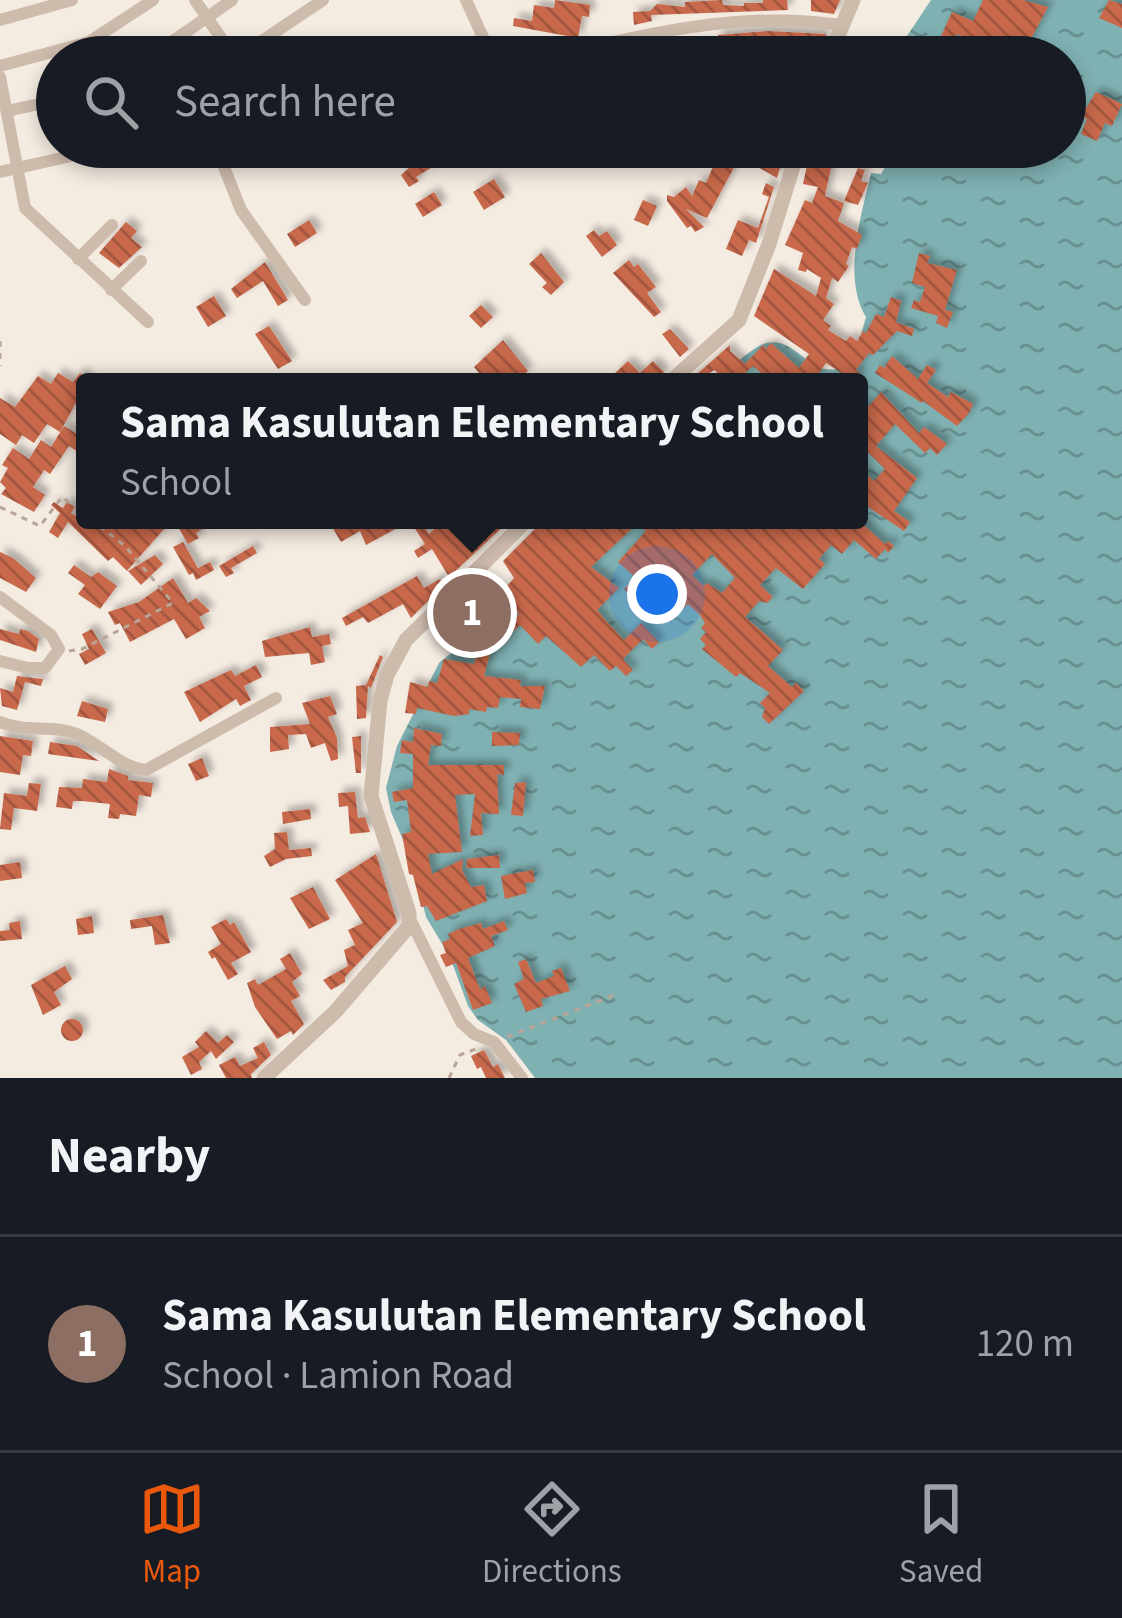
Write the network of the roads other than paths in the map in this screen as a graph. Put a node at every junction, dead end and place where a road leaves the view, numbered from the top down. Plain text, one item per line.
1 (72, 0) edge
2 (153, 0) edge
3 (195, 0) edge
4 (232, 0) edge
5 (322, 0) edge
6 (466, 0) edge
7 (853, 0) edge
8 (207, 17) junction
9 (0, 20) edge
10 (841, 25) junction
11 (98, 36) edge
12 (180, 36) edge
13 (221, 36) edge
14 (268, 36) edge
15 (482, 36) edge
16 (643, 36) edge
17 (837, 36) edge
18 (36, 56) edge
19 (0, 66) edge
20 (0, 77) edge
21 (36, 105) edge
22 (7, 111) junction
23 (36, 164) edge
24 (16, 168) junction
25 (225, 168) edge
26 (793, 168) edge
27 (0, 172) edge
28 (112, 225) dead end
29 (78, 259) junction
30 (141, 261) dead end
31 (111, 290) junction
32 (305, 300) dead end
33 (148, 322) dead end
34 (680, 373) edge
35 (518, 529) edge
36 (0, 597) edge
37 (0, 661) edge
38 (276, 698) dead end
39 (0, 722) edge
40 (410, 921) junction
41 (264, 1078) edge
42 (522, 1078) edge

1 - 9 street
2 - 11 street
3 - 8 street
4 - 8 street
5 - 14 street
6 - 15 street
7 - 10 street
8 - 12 street
8 - 13 street
10 - 16 street
10 - 17 street
18 - 19 street
20 - 22 street
21 - 22 street
22 - 24 street
23 - 24 street
24 - 27 street
24 - 29 street
25 - 32 street
26 - 34 street
28 - 29 street
29 - 31 street
30 - 31 street
31 - 33 street
35 - 40 street
36 - 37 street
38 - 39 street
40 - 41 street
40 - 42 street

